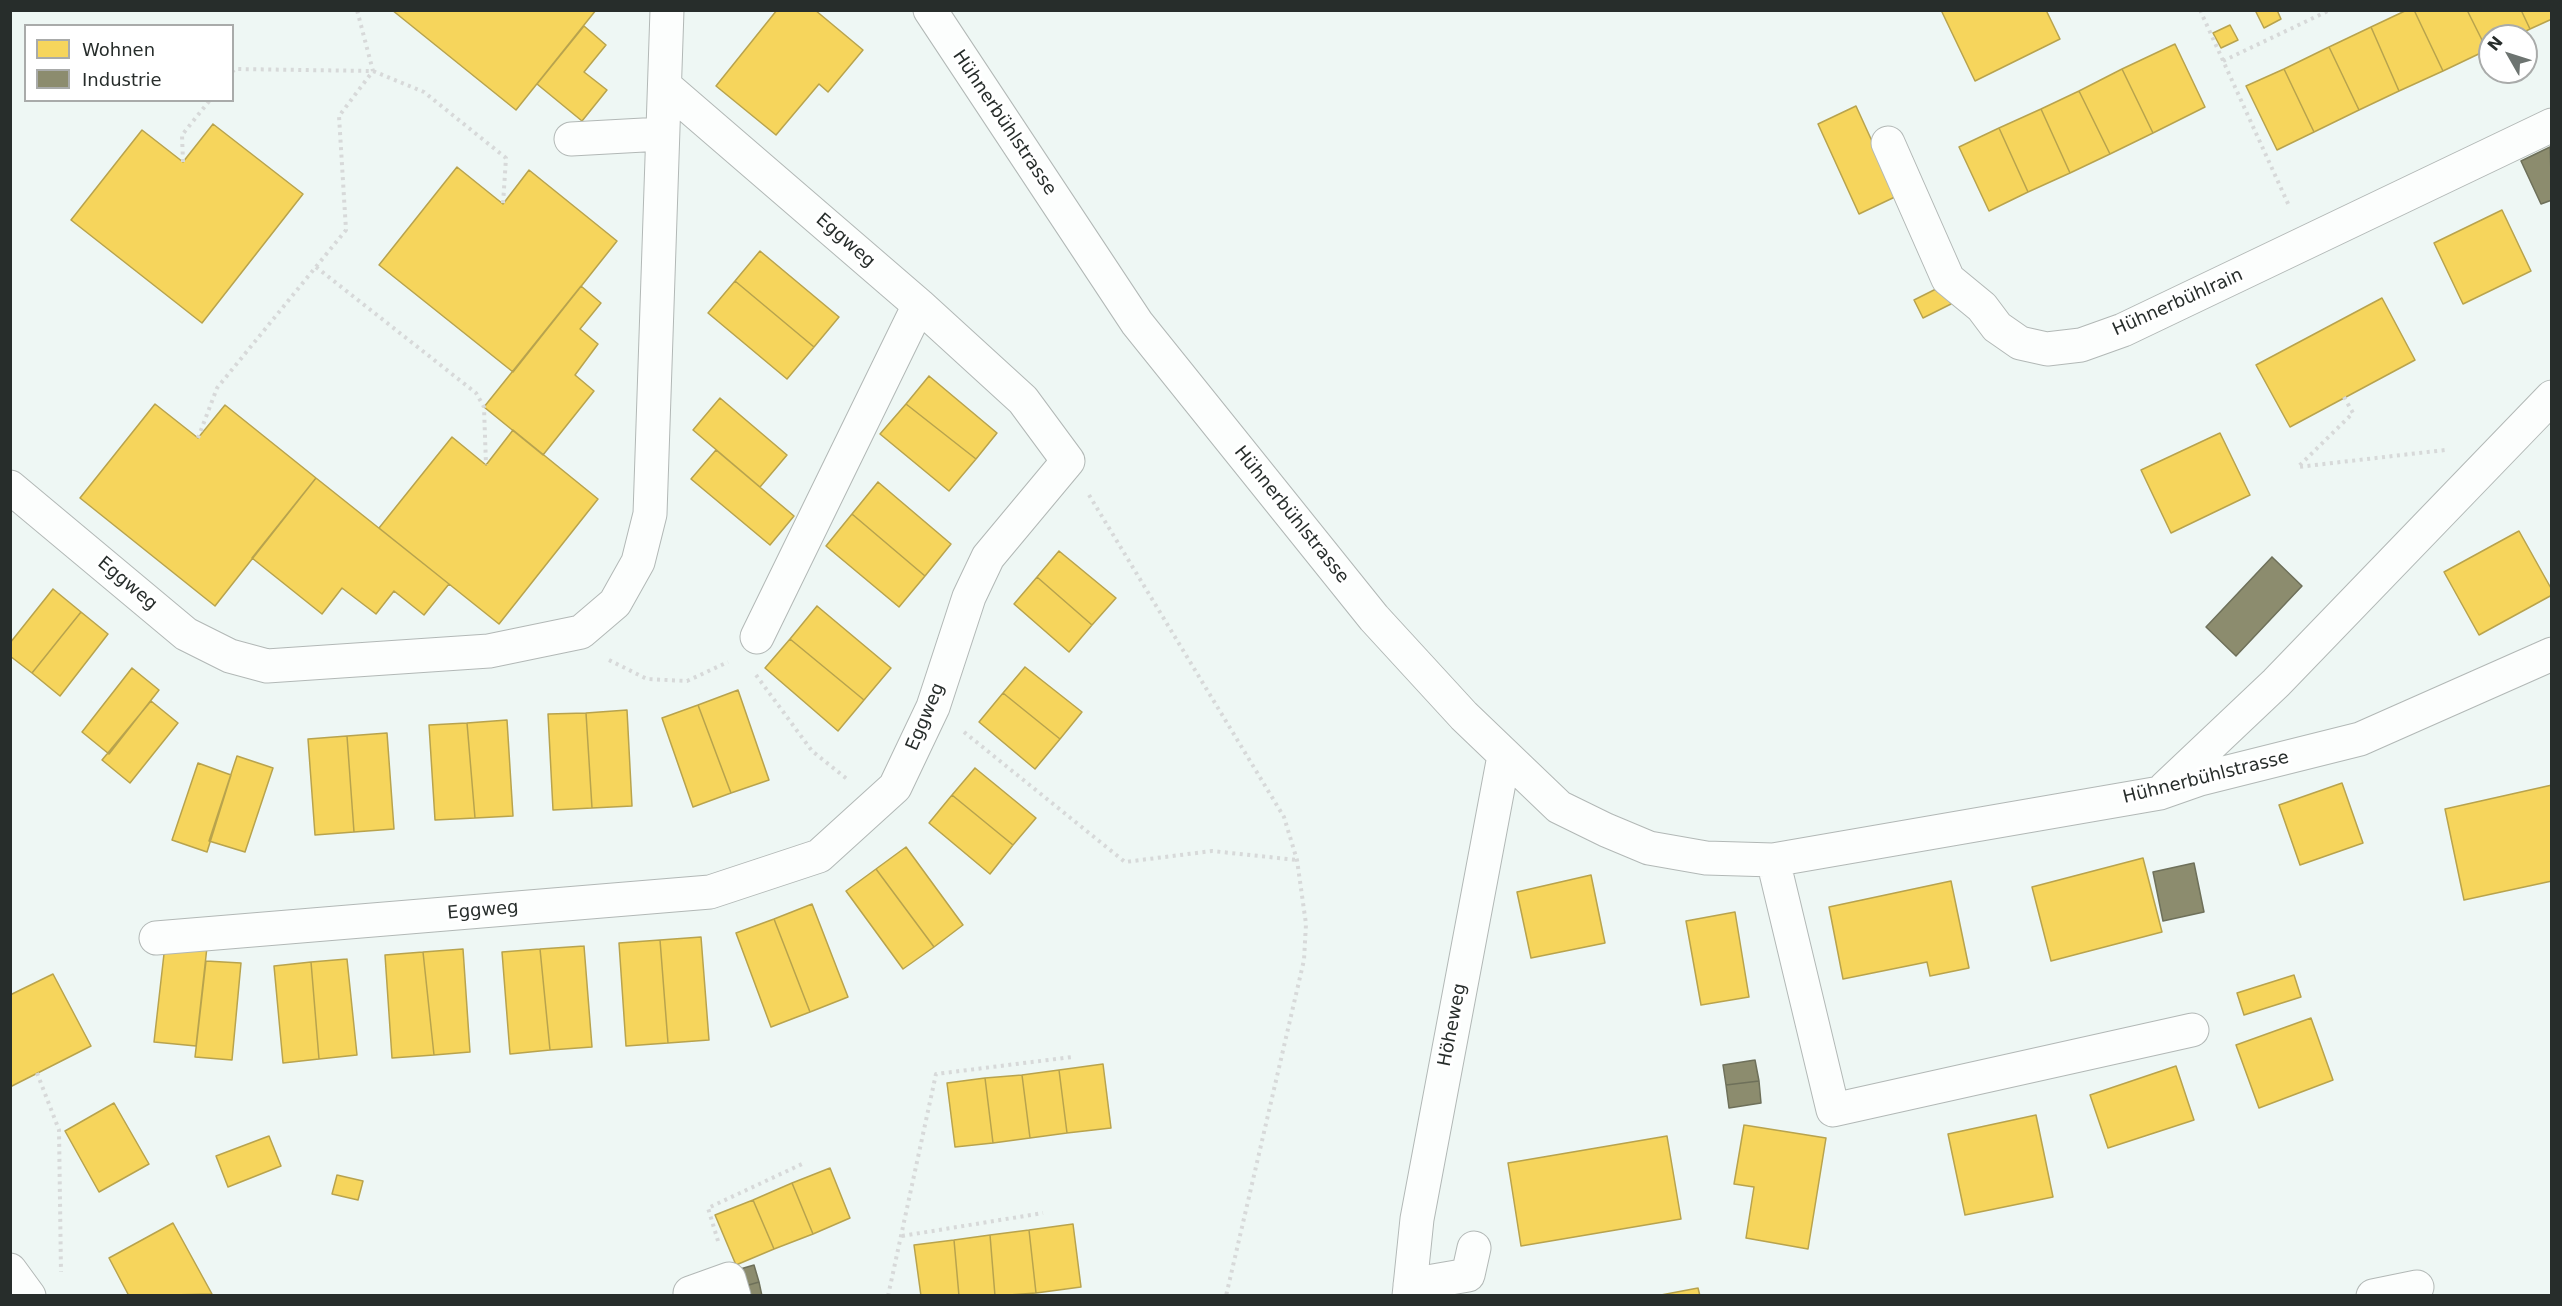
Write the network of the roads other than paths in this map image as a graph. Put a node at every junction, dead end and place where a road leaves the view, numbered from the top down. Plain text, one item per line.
1 (667, 10) edge
2 (930, 10) edge
3 (665, 86) junction
4 (2552, 125) edge
5 (662, 134) junction
6 (571, 139) dead end
7 (1888, 143) dead end
8 (1918, 163) dead end
9 (919, 305) junction
10 (1982, 307) junction
11 (2552, 397) edge
12 (10, 487) edge
13 (748, 645) road end
14 (2552, 654) edge
15 (1504, 756) junction
16 (2160, 793) junction
17 (1773, 860) junction
18 (156, 938) dead end
19 (2192, 1030) dead end
20 (1474, 1248) dead end
21 (10, 1270) edge
22 (2417, 1287) dead end
23 (1409, 1290) edge
24 (30, 1296) edge
25 (691, 1296) edge
26 (734, 1296) edge
27 (2373, 1296) edge

1 - 3 street
2 - 15 street, Hühnerbühlstrasse
3 - 5 street
3 - 9 street, Eggweg
4 - 10 street, Hühnerbühlrain
5 - 6 street
5 - 12 street, Eggweg
7 - 10 street, Hühnerbühlrain
8 - 10 street
9 - 13 street
9 - 18 street, Eggweg
11 - 16 street
14 - 16 street, Hühnerbühlstrasse
15 - 17 street, Hühnerbühlstrasse
15 - 23 street, Höheweg
16 - 17 street, Hühnerbühlstrasse
17 - 19 street
20 - 23 street
21 - 24 street
22 - 27 street
25 - 26 street

